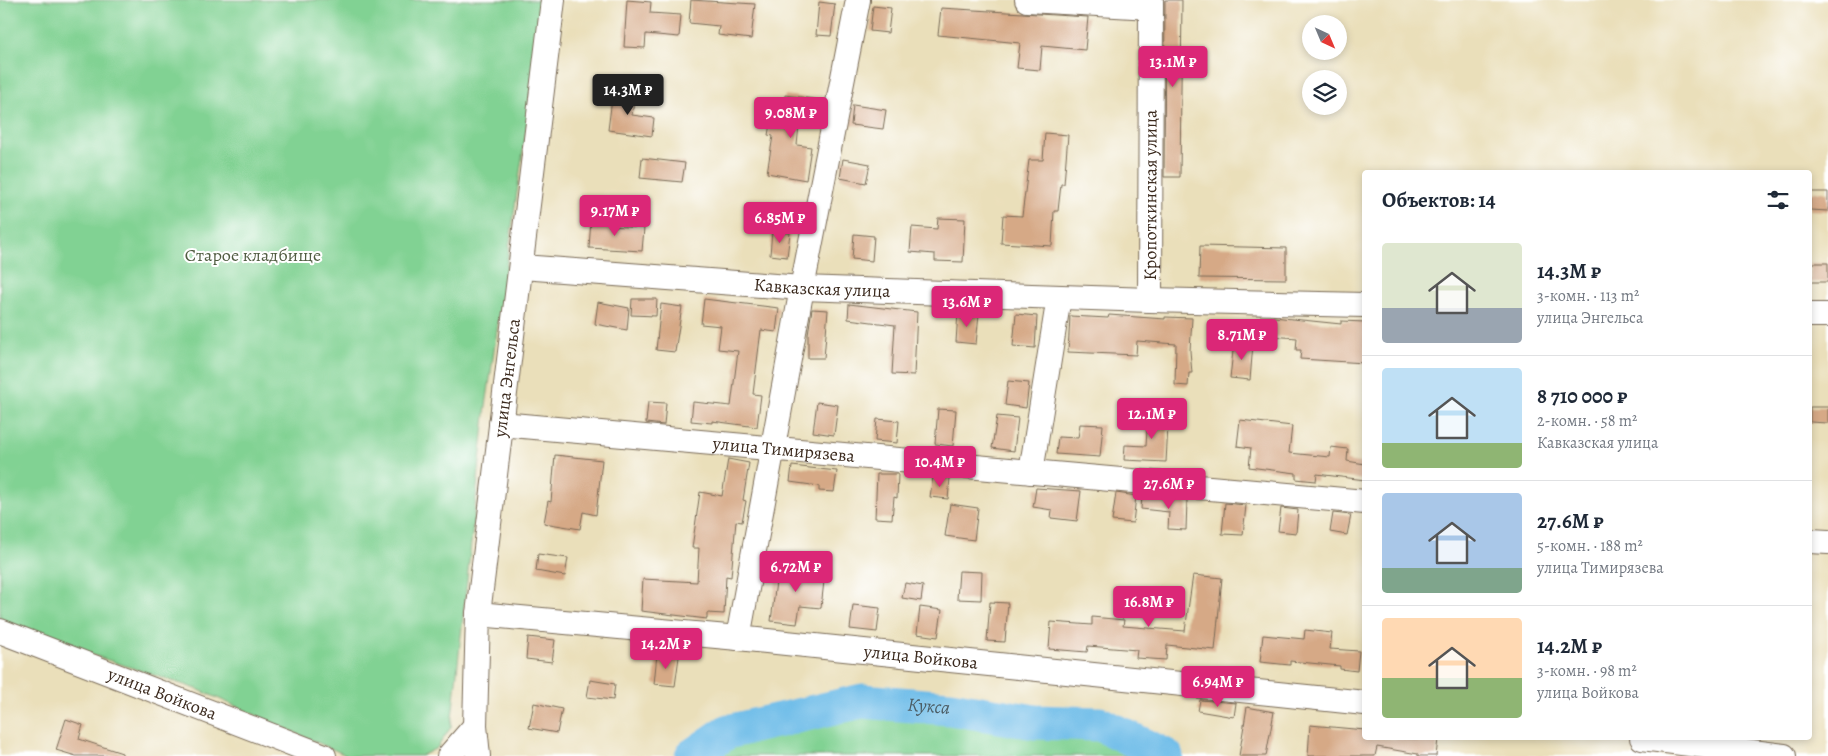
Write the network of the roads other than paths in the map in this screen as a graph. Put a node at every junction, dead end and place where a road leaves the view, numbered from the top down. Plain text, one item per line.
1 (553, 0) edge
2 (858, 0) edge
3 (1028, 0) edge
4 (1151, 3) edge
5 (522, 266) junction
6 (802, 288) junction
7 (1059, 297) junction
8 (1150, 300) junction
9 (1362, 305) edge
10 (1812, 315) edge
11 (1828, 315) edge
12 (501, 424) junction
13 (774, 449) junction
14 (1031, 472) junction
15 (1362, 502) edge
16 (1812, 541) edge
17 (1828, 542) edge
18 (478, 614) junction
19 (0, 631) edge
20 (738, 638) junction
21 (1362, 703) edge
22 (475, 726) junction
23 (1658, 740) edge
24 (324, 756) edge
25 (449, 756) edge
26 (478, 756) edge
27 (1784, 756) edge

1 - 5 street, улица Энгельса
2 - 6 street
3 - 4 street
4 - 8 street, Кропоткинская улица
5 - 6 street, Кавказская улица
5 - 12 street, улица Энгельса
6 - 7 street, Кавказская улица
6 - 13 street
7 - 8 street, Кавказская улица
7 - 14 street
8 - 9 street, Кавказская улица
10 - 11 street
12 - 13 street, улица Тимирязева
12 - 18 street, улица Энгельса
13 - 14 street, улица Тимирязева
13 - 20 street
14 - 15 street, улица Тимирязева
16 - 17 street
18 - 20 street, улица Войкова
18 - 22 street, улица Энгельса
19 - 24 street, улица Войкова
20 - 21 street, улица Войкова
22 - 25 street
22 - 26 street, улица Энгельса
23 - 27 street

